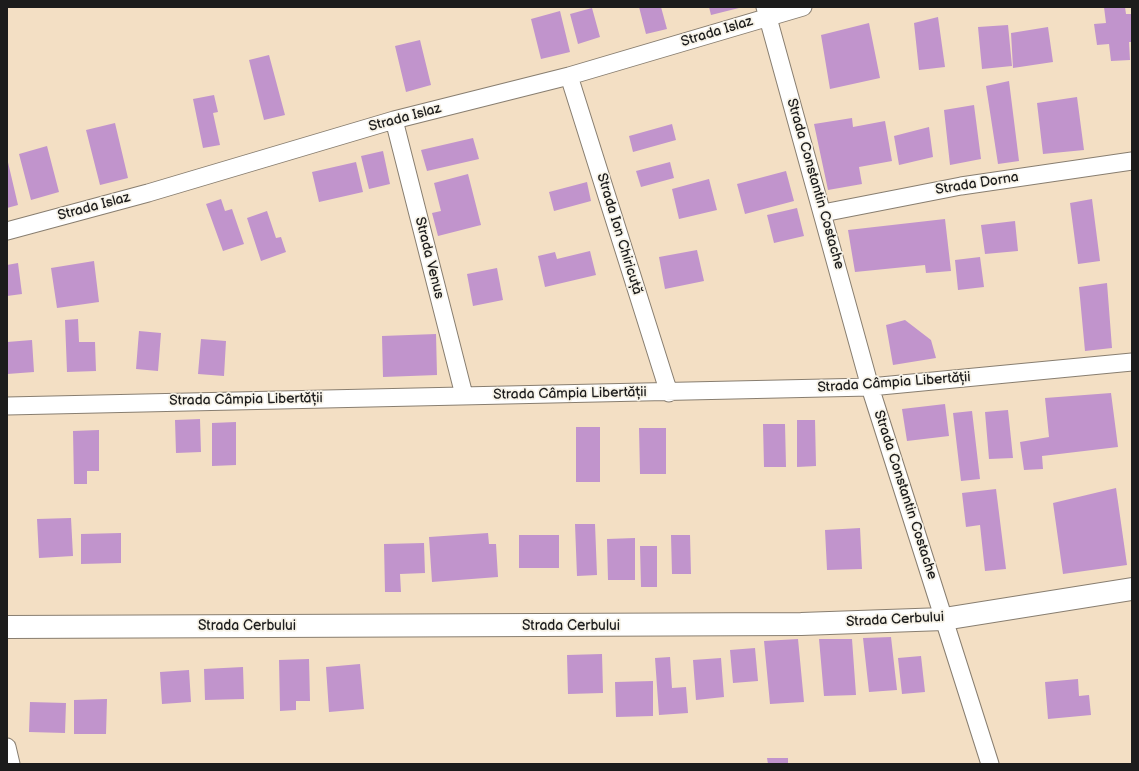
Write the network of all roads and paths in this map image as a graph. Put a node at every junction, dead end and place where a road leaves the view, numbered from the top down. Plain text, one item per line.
1 (803, 7) edge
2 (766, 12) edge
3 (569, 76) junction
4 (394, 120) junction
5 (1132, 161) edge
6 (823, 213) junction
7 (7, 231) edge
8 (1132, 362) edge
9 (870, 387) junction
10 (669, 392) junction
11 (464, 396) junction
12 (7, 406) edge
13 (1132, 589) edge
14 (944, 619) junction
15 (7, 627) edge
16 (7, 747) edge
17 (11, 764) edge
18 (990, 764) edge

1 - 2 street, Strada Islaz
2 - 3 street, Strada Islaz
2 - 6 street, Strada Constantin Costache
3 - 4 street, Strada Islaz
3 - 10 street, Strada Ion Chiricuță
4 - 7 street, Strada Islaz
4 - 11 street, Strada Venus
5 - 6 street, Strada Dorna
6 - 9 street, Strada Constantin Costache
8 - 9 street, Strada Câmpia Libertății
9 - 10 street, Strada Câmpia Libertății
9 - 14 street, Strada Constantin Costache
10 - 11 street, Strada Câmpia Libertății
11 - 12 street, Strada Câmpia Libertății
13 - 14 street, Strada Cerbului
14 - 15 street, Strada Cerbului
14 - 18 street, Strada Constantin Costache
16 - 17 street

